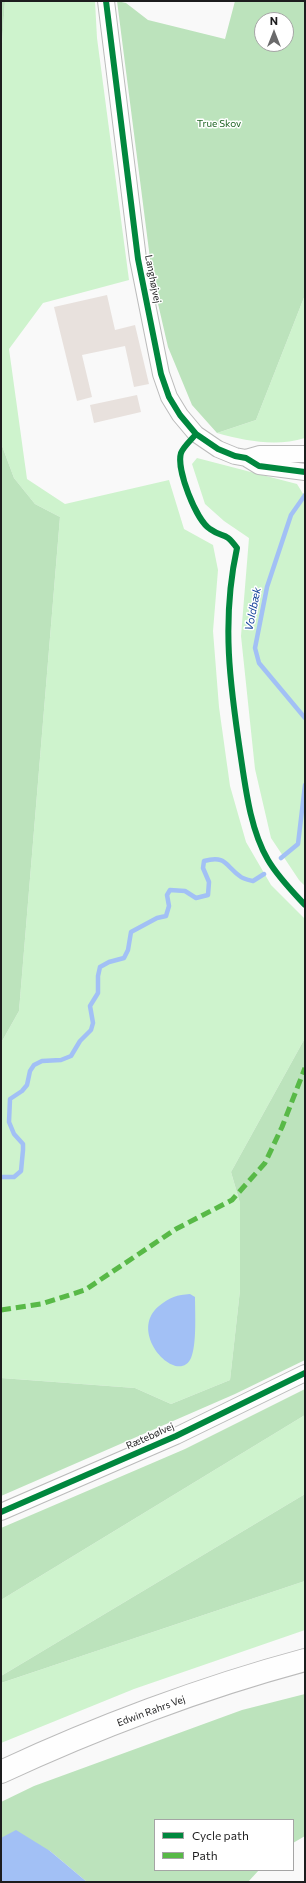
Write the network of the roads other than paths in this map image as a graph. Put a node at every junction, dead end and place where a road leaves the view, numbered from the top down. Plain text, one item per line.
1 (106, 1) edge
2 (305, 454) edge
3 (246, 458) junction
4 (305, 472) edge
5 (305, 1373) edge
6 (1, 1512) edge
7 (305, 1660) edge
8 (1, 1772) edge

1 - 3 street, Langhøjvej
2 - 3 street, Langhøjvej
3 - 4 street, Langhøjvej
5 - 6 street, Rætebølvej
7 - 8 highway, Edwin Rahrs Vej

